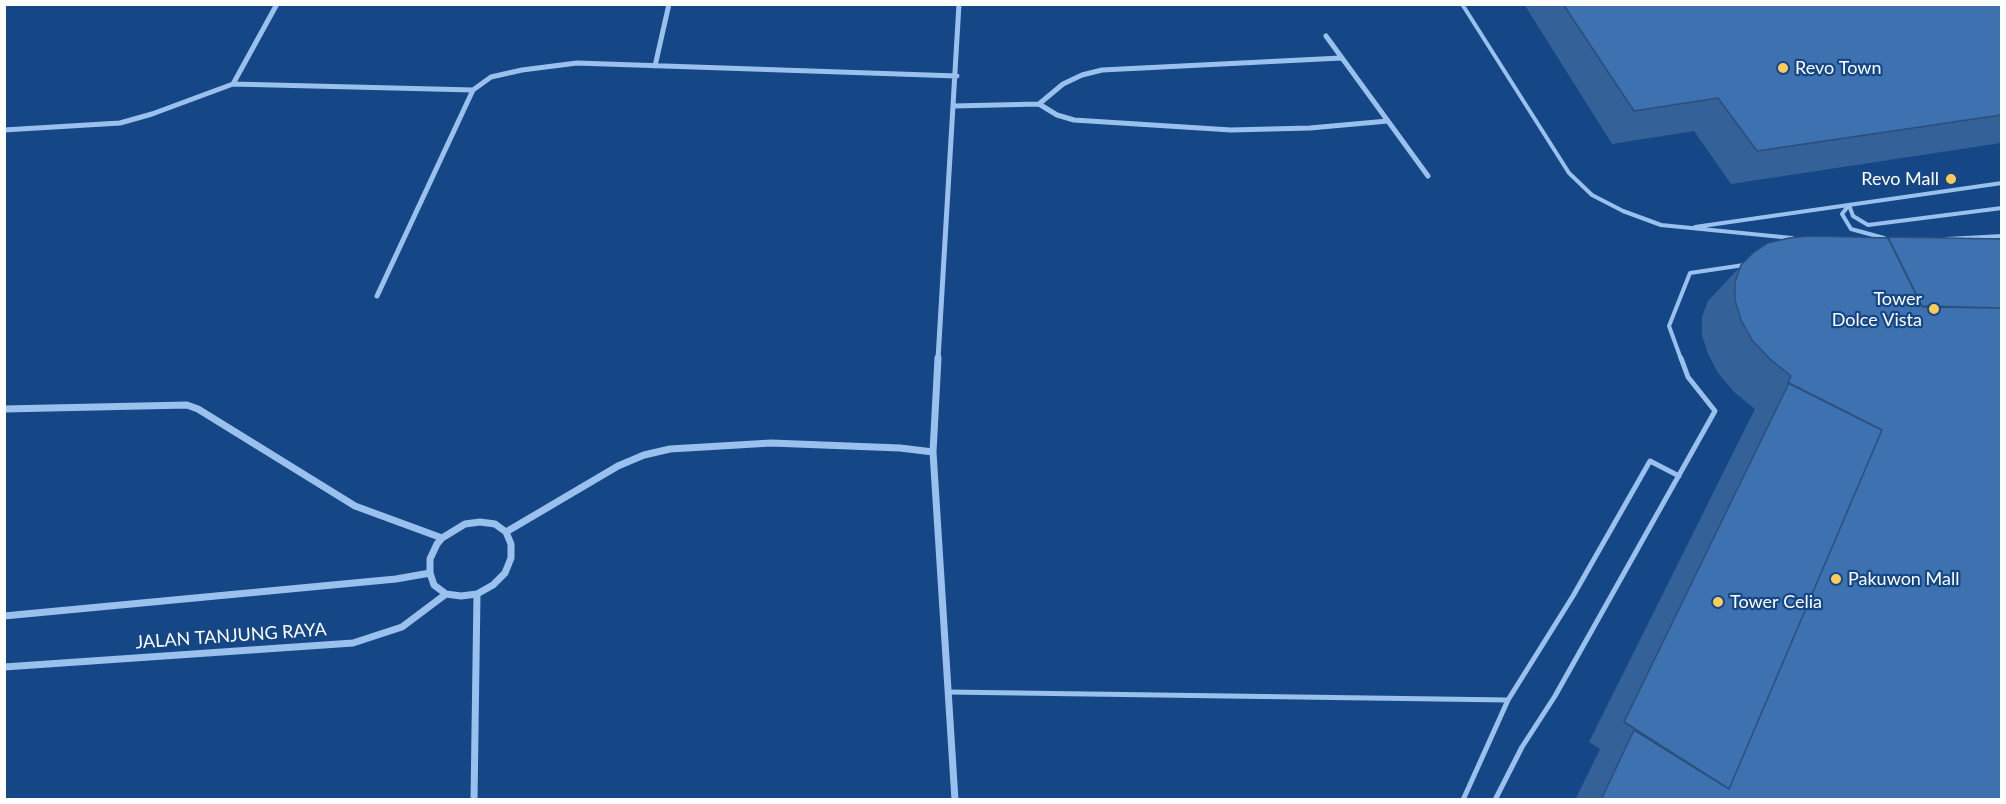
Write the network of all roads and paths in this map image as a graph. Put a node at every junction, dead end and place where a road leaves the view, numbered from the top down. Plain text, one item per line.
1 (277, 4) edge
2 (669, 4) edge
3 (959, 4) edge
4 (1462, 4) edge
5 (1326, 36) dead end
6 (1341, 58) junction
7 (655, 66) junction
8 (957, 76) junction
9 (233, 84) junction
10 (473, 90) junction
11 (1039, 104) junction
12 (954, 106) junction
13 (1388, 121) junction
14 (4, 130) edge
15 (1428, 176) dead end
16 (2001, 183) edge
17 (1849, 205) junction
18 (2001, 208) edge
19 (1688, 228) junction
20 (2001, 236) edge
21 (1802, 238) edge
22 (1862, 238) edge
23 (1937, 239) edge
24 (1749, 264) edge
25 (377, 296) dead end
26 (4, 409) edge
27 (933, 452) junction
28 (1679, 476) junction
29 (506, 532) junction
30 (442, 538) junction
31 (430, 573) junction
32 (446, 594) junction
33 (477, 594) junction
34 (4, 616) edge
35 (4, 667) edge
36 (948, 692) junction
37 (1508, 700) junction
38 (474, 800) edge
39 (955, 800) edge
40 (1462, 800) edge
41 (1495, 800) edge

1 - 9 street
2 - 7 street
3 - 8 street
4 - 19 lane
5 - 6 street
6 - 11 street
6 - 13 street
7 - 8 street
7 - 10 street
8 - 12 street
9 - 10 street
9 - 14 street
10 - 25 street
11 - 12 street
11 - 13 street
12 - 27 street
13 - 15 street
16 - 17 lane
17 - 18 lane
17 - 19 lane
17 - 22 lane
19 - 21 lane
20 - 23 lane
24 - 28 lane
26 - 30 street
27 - 29 street
27 - 36 street
28 - 37 lane
28 - 41 lane
29 - 30 street
29 - 33 street
30 - 31 street
31 - 32 street
31 - 34 street
32 - 33 street
32 - 35 street, JALAN TANJUNG RAYA
33 - 38 street
36 - 37 lane
36 - 39 street
37 - 40 lane

